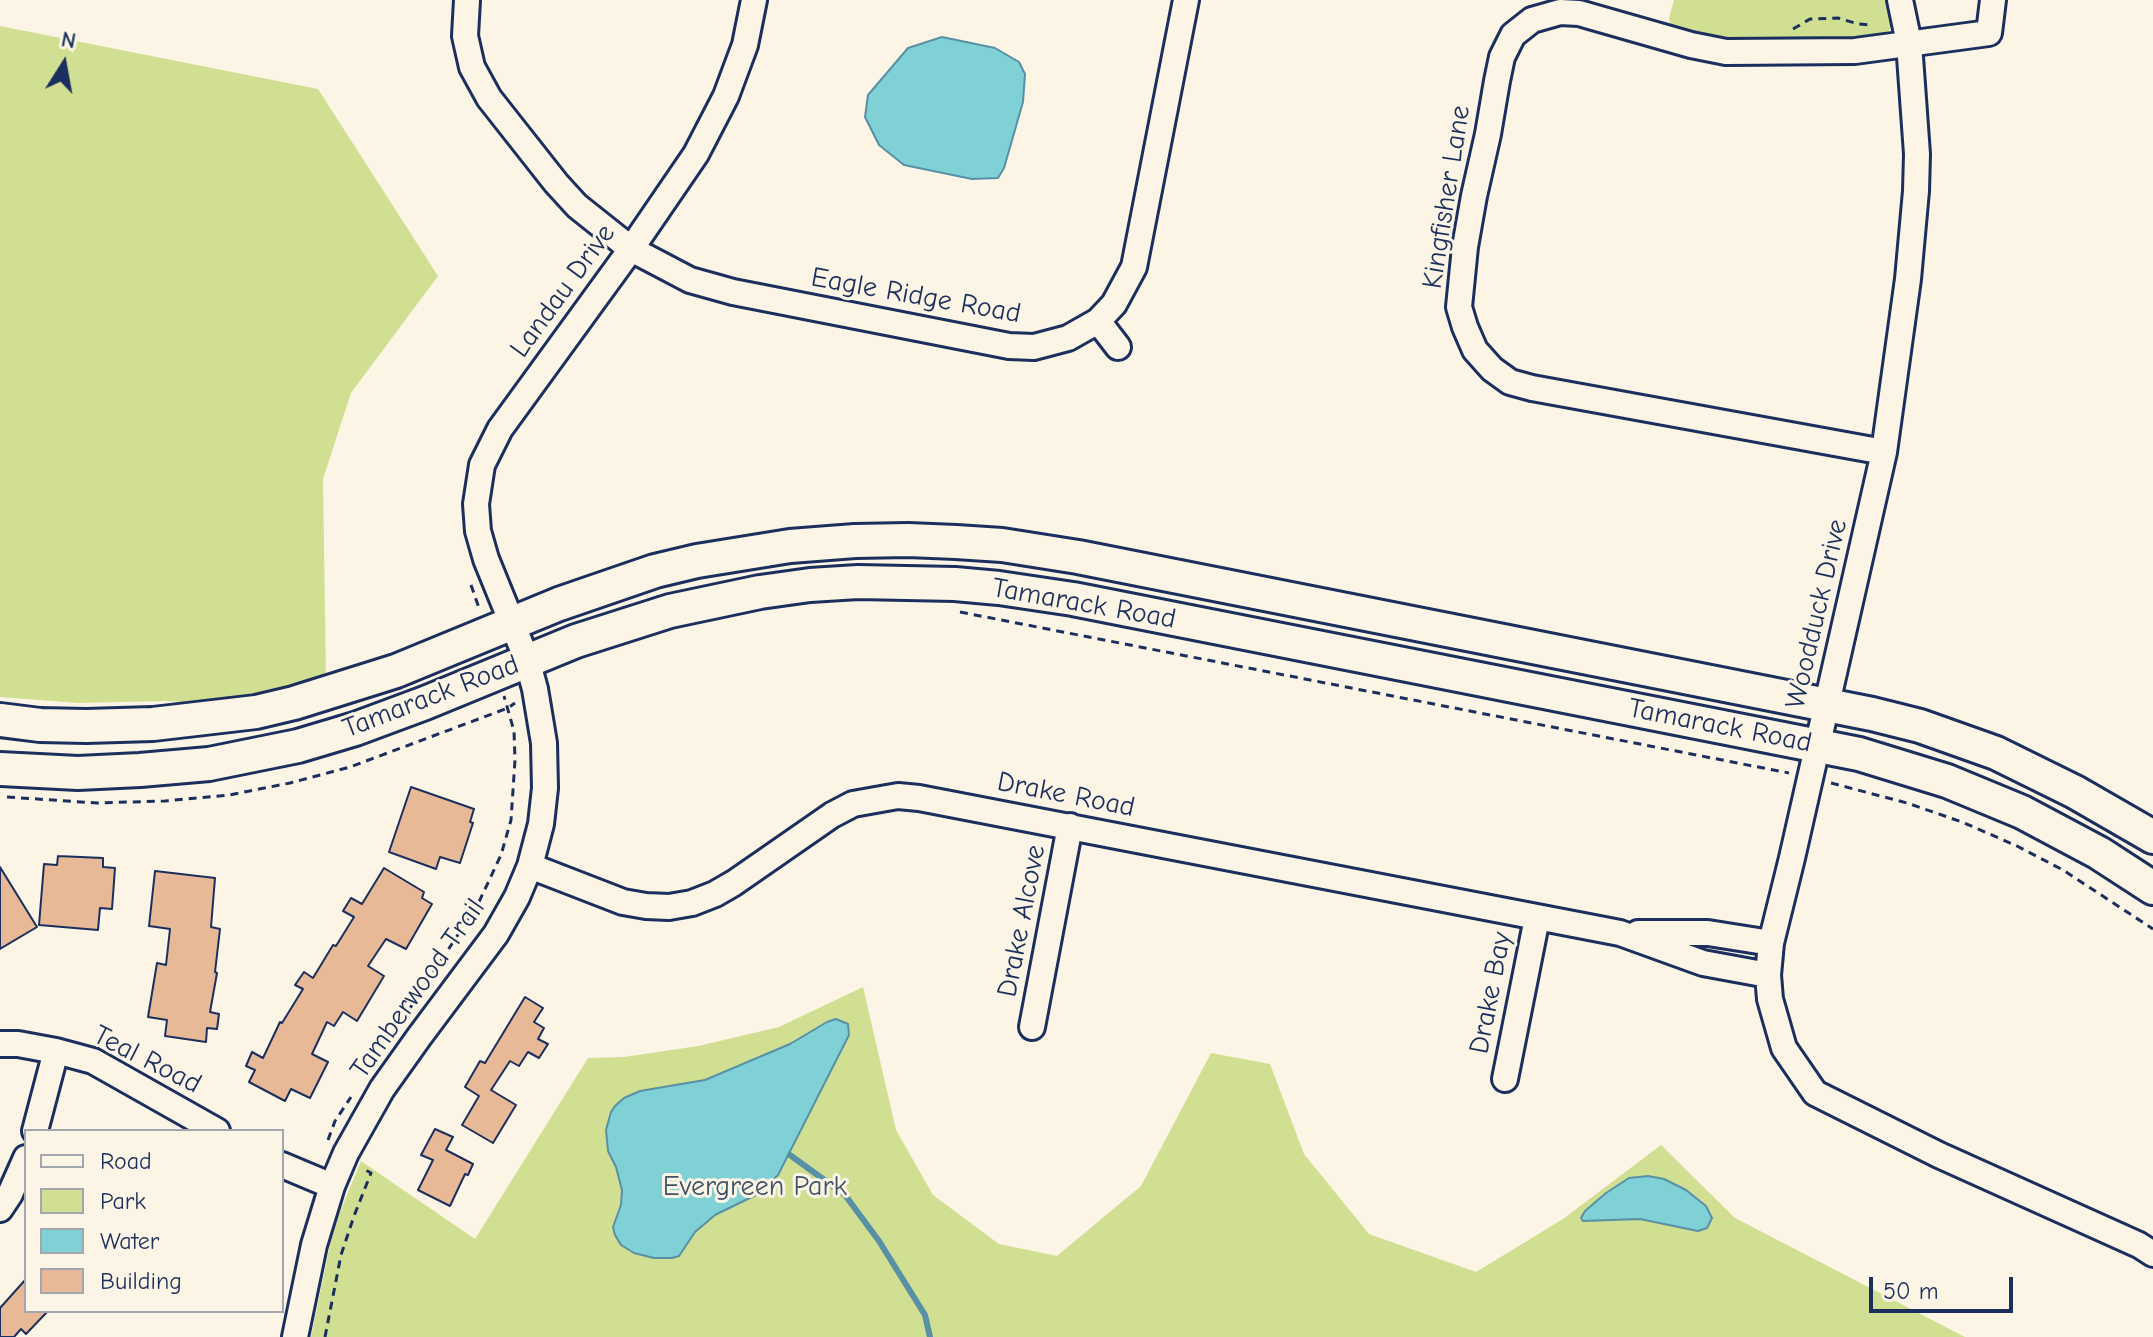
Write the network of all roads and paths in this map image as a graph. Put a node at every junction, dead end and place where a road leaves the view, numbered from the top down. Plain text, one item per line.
1 (467, 0) edge
2 (754, 0) edge
3 (1186, 0) edge
4 (1900, 0) edge
5 (1993, 0) edge
6 (1873, 25) dead end
7 (1784, 34) dead end
8 (1909, 43) junction
9 (631, 249) junction
10 (1098, 321) junction
11 (1118, 347) dead end
12 (1884, 452) junction
13 (957, 611) dead end
14 (512, 623) junction
15 (531, 674) junction
16 (1827, 703) junction
17 (508, 708) junction
18 (0, 720) edge
19 (1818, 745) junction
20 (0, 769) edge
21 (1811, 778) junction
22 (0, 796) edge
23 (1070, 826) junction
24 (2153, 837) edge
25 (530, 866) junction
26 (2153, 888) edge
27 (1537, 918) junction
28 (2153, 929) edge
29 (1620, 933) junction
30 (1771, 943) junction
31 (1768, 975) junction
32 (1032, 1027) dead end
33 (390, 1038) dead end
34 (0, 1044) edge
35 (56, 1051) junction
36 (1505, 1079) dead end
37 (357, 1088) dead end
38 (36, 1129) edge
39 (213, 1129) edge
40 (327, 1145) dead end
41 (24, 1162) edge
42 (284, 1166) edge
43 (371, 1173) dead end
44 (332, 1186) junction
45 (0, 1209) edge
46 (2153, 1254) edge
47 (295, 1337) edge
48 (325, 1337) edge

1 - 9 street, Eagle Ridge Road
2 - 9 street, Landau Drive
3 - 10 street, Eagle Ridge Road
4 - 8 street, Woodduck Drive
5 - 8 street, Kingfisher Lane
6 - 7 path
8 - 12 street, Woodduck Drive
8 - 12 street, Kingfisher Lane
9 - 10 street, Eagle Ridge Road
9 - 14 street, Landau Drive
10 - 11 street
12 - 16 street, Woodduck Drive
13 - 21 path
14 - 15 street, Tamberwood Trail
14 - 16 street, Tamarack Road
14 - 18 street, Tamarack Road
15 - 17 path
15 - 19 street, Tamarack Road
15 - 20 street, Tamarack Road
15 - 25 street, Tamberwood Trail
16 - 19 street, Woodduck Drive
16 - 24 street, Tamarack Road
17 - 22 path
17 - 33 path
19 - 21 street, Woodduck Drive
19 - 26 street, Tamarack Road
21 - 28 path
21 - 30 street, Woodduck Drive
23 - 25 street, Drake Road
23 - 27 street, Drake Road
23 - 32 street, Drake Alcove
25 - 44 street, Tamberwood Trail
27 - 29 street, Drake Road
27 - 36 street, Drake Bay
29 - 30 street, Drake Road
29 - 31 street, Drake Road
30 - 31 street, Woodduck Drive
31 - 46 street, Woodduck Drive
34 - 35 street, Teal Road
35 - 38 street
35 - 39 street, Teal Road
37 - 40 path
41 - 45 street
42 - 44 street
43 - 48 path
44 - 47 street, Tamberwood Trail

